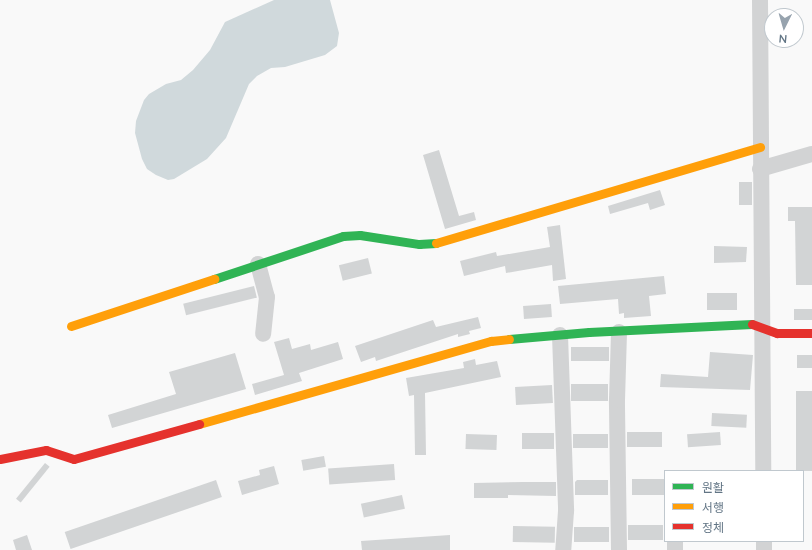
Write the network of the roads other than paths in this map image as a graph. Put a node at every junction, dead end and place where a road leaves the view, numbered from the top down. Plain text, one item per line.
1 (760, 0) edge
2 (760, 147) junction
3 (812, 154) edge
4 (760, 169) junction
5 (258, 264) junction
6 (71, 326) dead end
7 (762, 328) junction
8 (619, 332) junction
9 (812, 333) edge
10 (263, 334) dead end
11 (560, 335) junction
12 (0, 459) edge
13 (763, 470) edge
14 (564, 550) edge
15 (619, 550) edge

1 - 2 street
2 - 4 street
2 - 5 street
3 - 4 street
4 - 7 street
5 - 6 street
5 - 10 street
7 - 8 street
7 - 9 street
7 - 13 street
8 - 11 street
8 - 15 street
11 - 12 street
11 - 14 street

